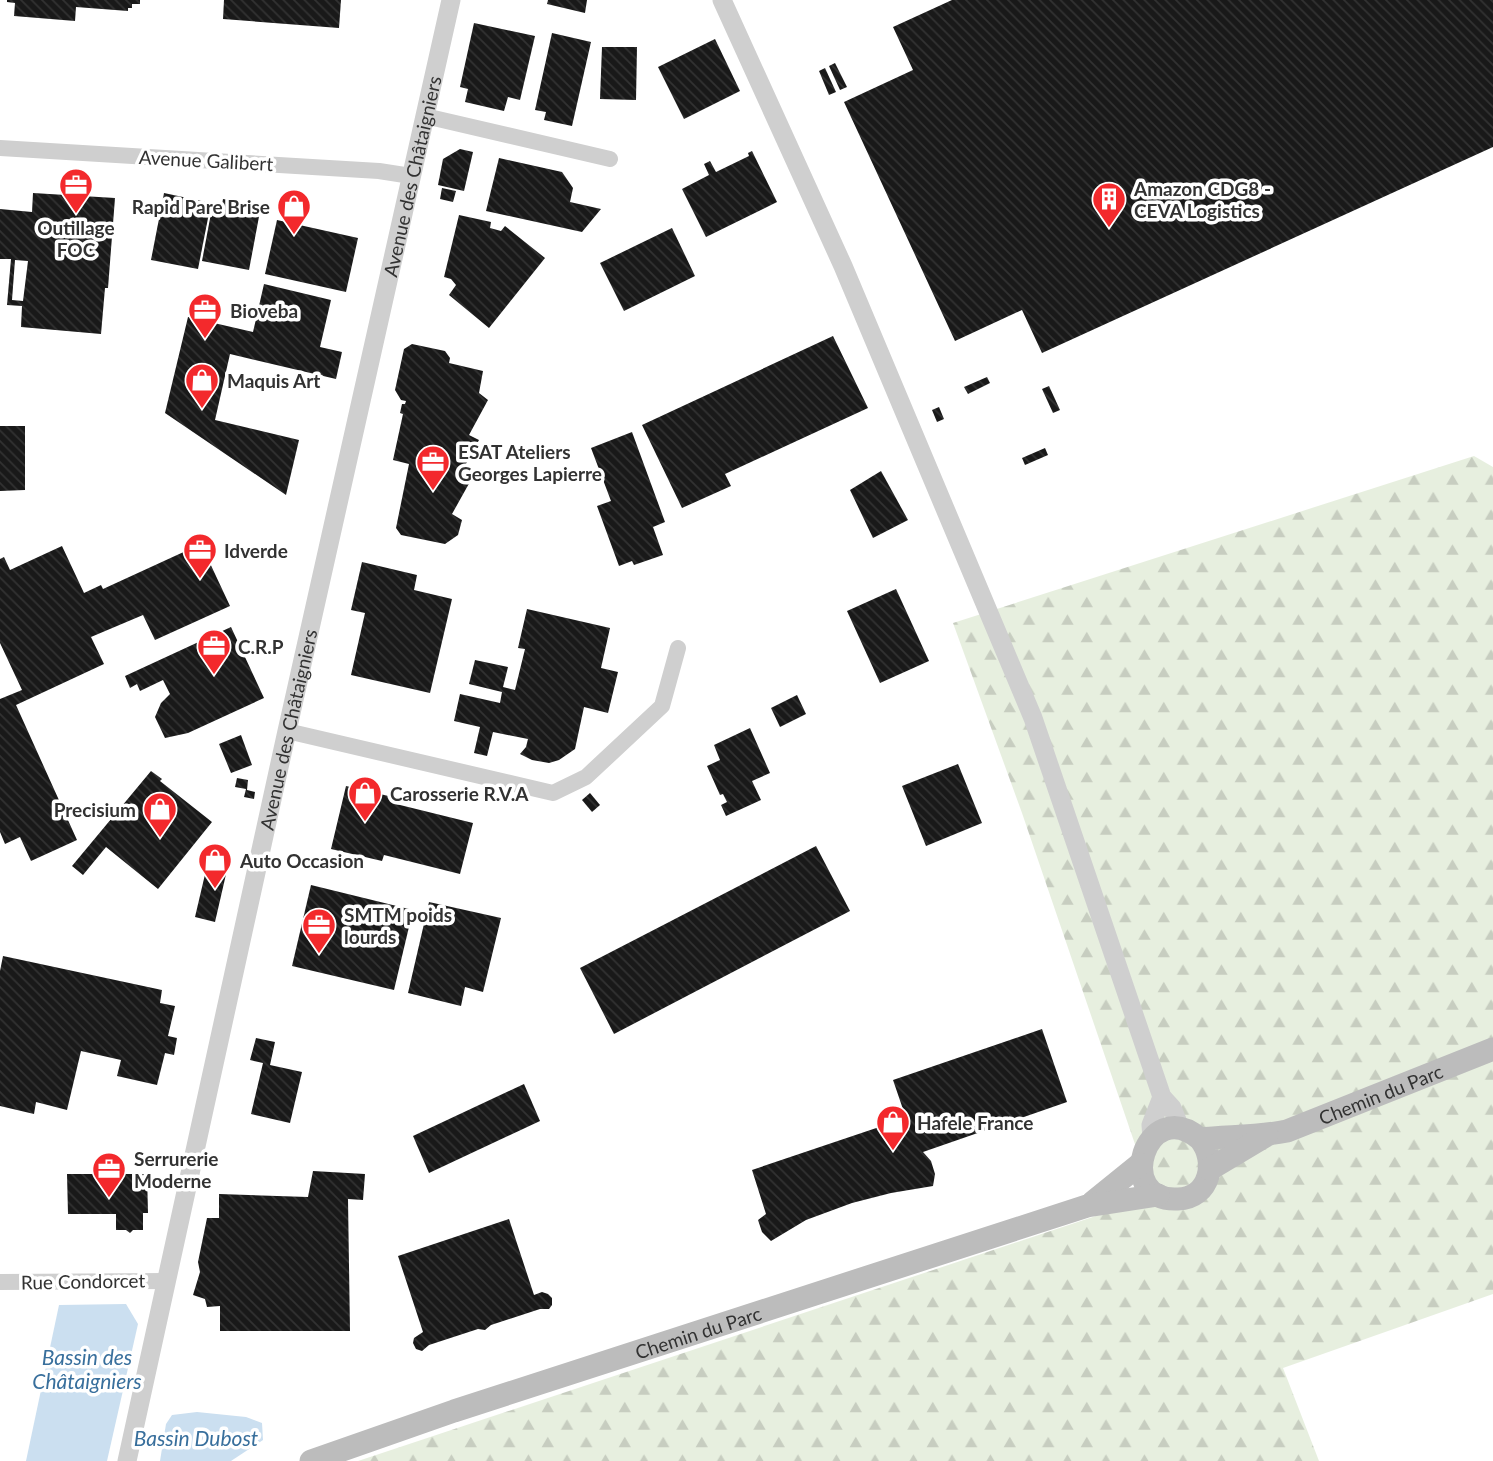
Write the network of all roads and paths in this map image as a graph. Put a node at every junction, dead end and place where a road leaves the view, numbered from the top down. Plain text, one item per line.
1 (451, 0) edge
2 (722, 0) edge
3 (425, 116) junction
4 (0, 148) edge
5 (610, 159) dead end
6 (411, 176) junction
7 (678, 648) dead end
8 (287, 732) junction
9 (1493, 1049) edge
10 (1161, 1097) junction
11 (1191, 1134) junction
12 (1267, 1135) junction
13 (1152, 1138) junction
14 (1140, 1164) junction
15 (1210, 1169) junction
16 (1158, 1195) junction
17 (1087, 1206) junction
18 (167, 1281) junction
19 (0, 1282) edge
20 (127, 1461) edge
21 (311, 1461) edge

1 - 3 street, Avenue des Châtaigniers
2 - 10 street
3 - 5 street
3 - 6 street, Avenue des Châtaigniers
4 - 6 street, Avenue Galibert
6 - 8 street, Avenue des Châtaigniers
7 - 8 street
8 - 18 street, Avenue des Châtaigniers
9 - 12 main road, Chemin du Parc
10 - 11 street
10 - 13 street
11 - 12 main road
11 - 13 main road
11 - 15 main road
12 - 15 main road
13 - 14 main road
14 - 16 main road
14 - 17 main road
15 - 16 main road
16 - 17 main road
17 - 21 main road, Chemin du Parc
18 - 19 street, Rue Condorcet
18 - 20 street, Avenue des Châtaigniers

